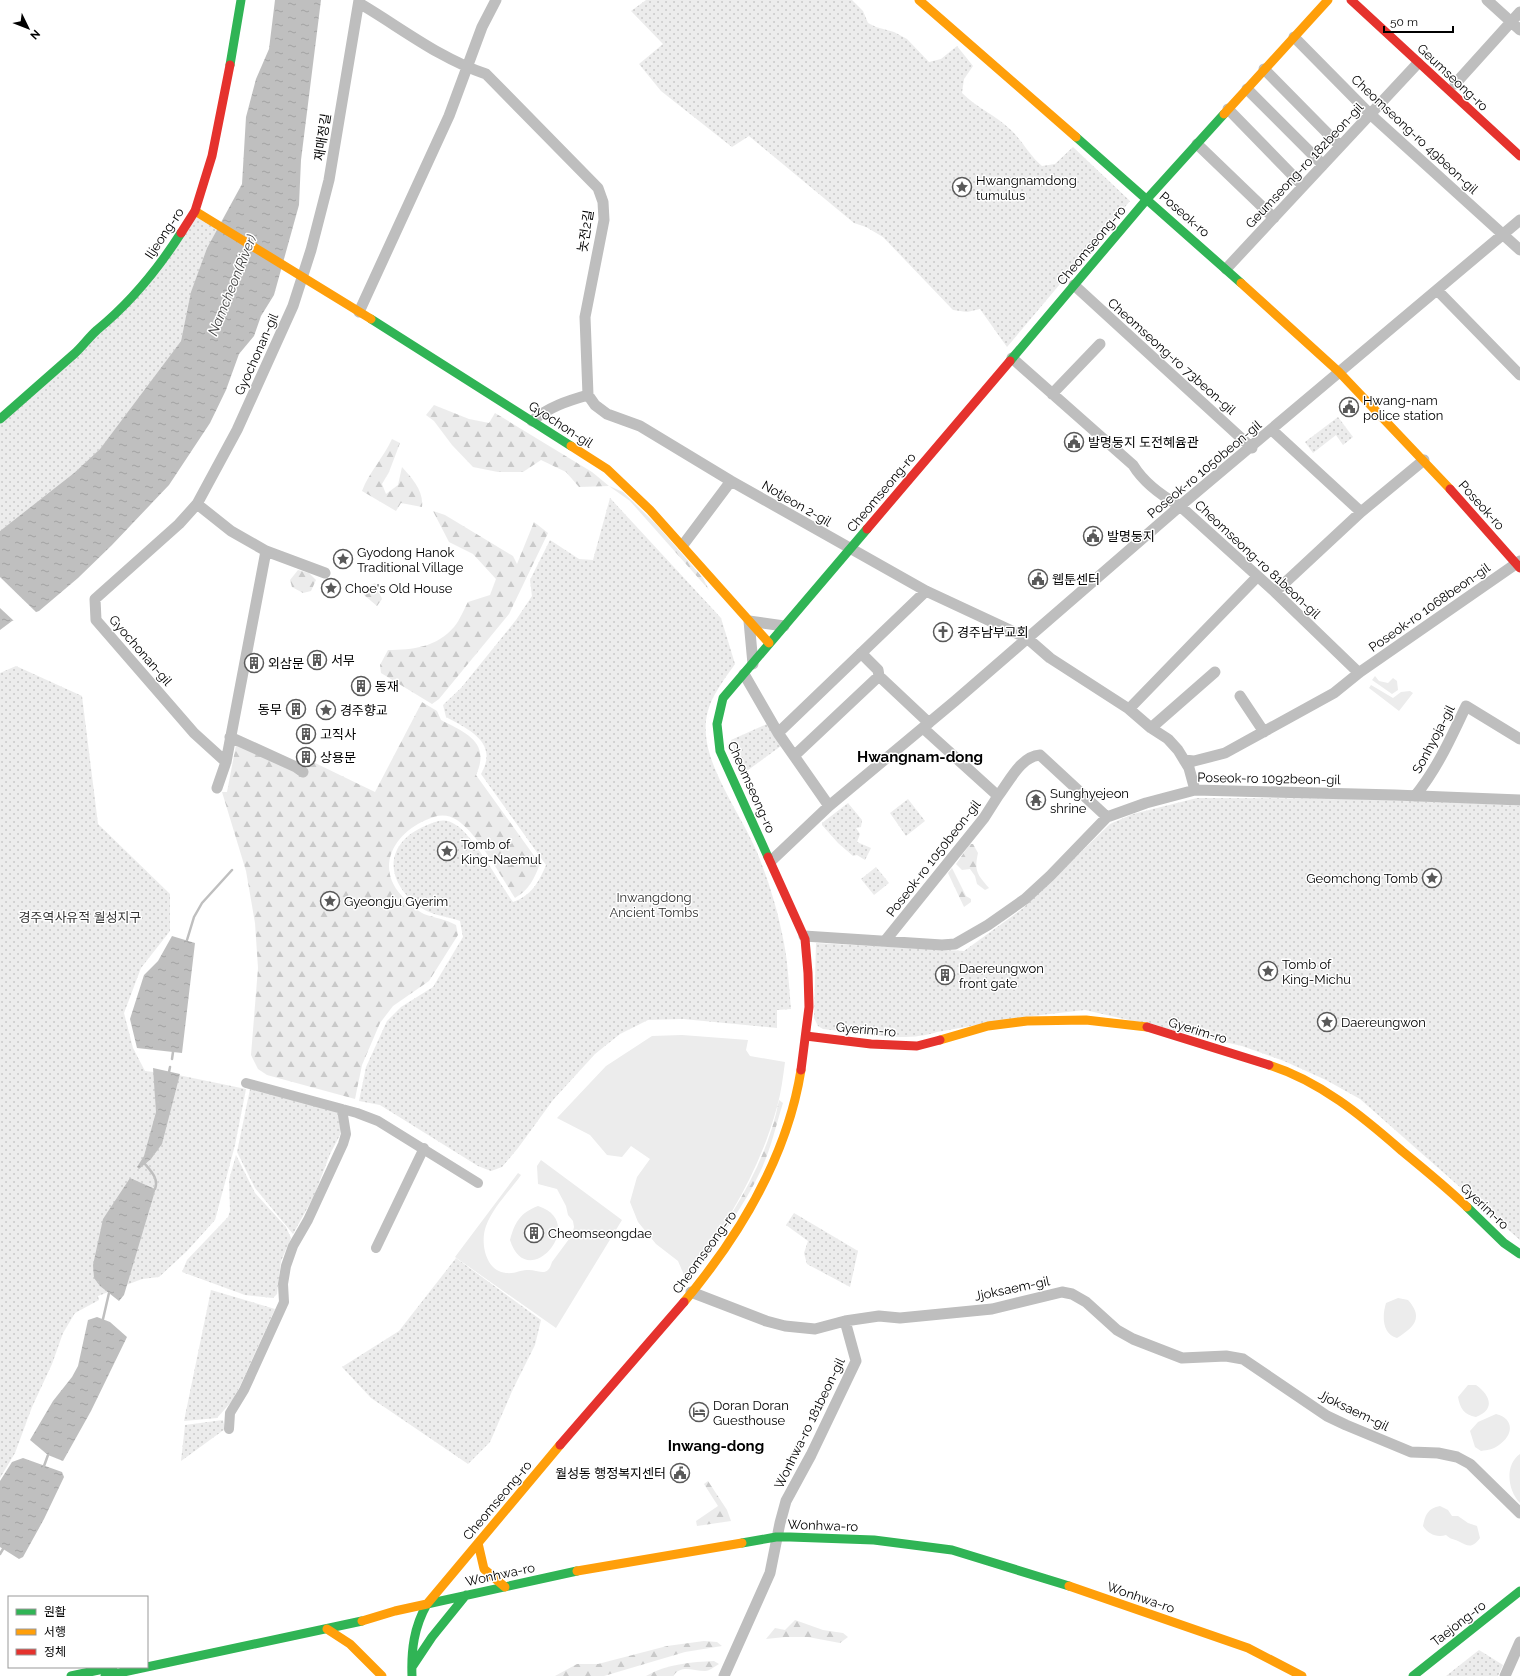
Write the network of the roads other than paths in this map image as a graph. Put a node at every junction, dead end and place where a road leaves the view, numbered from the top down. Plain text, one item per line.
1 (241, 0) edge
2 (496, 0) edge
3 (919, 0) edge
4 (1328, 0) edge
5 (1351, 0) edge
6 (1364, 0) edge
7 (1487, 0) edge
8 (359, 2) edge
9 (1520, 12) edge
10 (1511, 22) junction
11 (1520, 30) edge
12 (1294, 37) junction
13 (1418, 63) junction
14 (467, 68) junction
15 (1264, 69) junction
16 (1455, 84) junction
17 (1247, 89) junction
18 (1228, 109) junction
19 (1485, 110) dead end
20 (1370, 114) junction
21 (1197, 144) junction
22 (1340, 146) junction
23 (1520, 156) edge
24 (1323, 165) junction
25 (1303, 186) junction
26 (1147, 199) junction
27 (195, 211) junction
28 (1274, 218) junction
29 (1520, 220) edge
30 (1503, 234) junction
31 (1520, 250) edge
32 (1226, 269) junction
33 (300, 276) junction
34 (1074, 285) junction
35 (1437, 290) junction
36 (359, 312) junction
37 (1100, 344) dead end
38 (1012, 358) junction
39 (1339, 372) junction
40 (1518, 373) edge
41 (1052, 394) junction
42 (588, 395) junction
43 (0, 419) edge
44 (532, 421) junction
45 (1272, 430) junction
46 (1252, 448) junction
47 (1424, 460) junction
48 (731, 481) junction
49 (197, 504) junction
50 (1180, 506) junction
51 (1361, 512) junction
52 (683, 545) junction
53 (850, 549) junction
54 (266, 550) junction
55 (1519, 564) edge
56 (325, 573) dead end
57 (1257, 577) junction
58 (926, 590) junction
59 (1275, 592) junction
60 (749, 621) junction
61 (784, 626) junction
62 (1027, 638) junction
63 (769, 644) junction
64 (861, 653) junction
65 (753, 664) junction
66 (1215, 672) dead end
67 (1359, 673) junction
68 (744, 674) junction
69 (878, 676) junction
70 (1240, 696) dead end
71 (1129, 709) junction
72 (926, 725) junction
73 (1151, 728) junction
74 (1264, 732) junction
75 (778, 733) junction
76 (230, 737) junction
77 (1520, 739) edge
78 (794, 756) junction
79 (1184, 760) junction
80 (226, 762) junction
81 (303, 772) dead end
82 (217, 788) dead end
83 (1195, 790) junction
84 (998, 796) junction
85 (1415, 796) junction
86 (1520, 800) edge
87 (829, 806) junction
88 (1107, 817) junction
89 (771, 861) junction
90 (804, 936) junction
91 (885, 941) junction
92 (806, 1036) junction
93 (1520, 1254) edge
94 (691, 1292) junction
95 (845, 1321) junction
96 (1520, 1512) edge
97 (776, 1537) junction
98 (478, 1543) junction
99 (505, 1587) junction
100 (1520, 1591) edge
101 (466, 1595) junction
102 (1520, 1599) edge
103 (427, 1604) junction
104 (360, 1621) junction
105 (327, 1629) junction
106 (1520, 1642) edge
107 (148, 1660) edge
108 (1274, 1660) junction
109 (148, 1667) edge
110 (108, 1668) edge
111 (143, 1668) edge
112 (412, 1671) edge
113 (71, 1676) edge
114 (105, 1676) edge
115 (382, 1676) edge
116 (724, 1676) edge
117 (1290, 1676) edge
118 (1302, 1676) edge
119 (1306, 1676) edge
120 (1412, 1676) edge
121 (1424, 1676) edge
122 (1505, 1676) edge

1 - 27 street, Iljeong-ro
2 - 14 street
3 - 26 street, Poseok-ro
4 - 12 street, Cheomseong-ro
5 - 13 street, Geumseong-ro
6 - 16 street, Geumseong-ro
7 - 10 street
8 - 14 street, 놋전2길
8 - 33 street, 재매정길
9 - 10 street
10 - 11 street
10 - 16 street
12 - 15 street, Cheomseong-ro
12 - 20 street, Cheomseong-ro 49beon-gil
13 - 20 street, Geumseong-ro 182beon-gil
13 - 23 street, Geumseong-ro
14 - 36 street
14 - 42 street, 놋전2길
15 - 17 street, Cheomseong-ro
15 - 22 street
16 - 19 street, Geumseong-ro
17 - 18 street, Cheomseong-ro
17 - 24 street
18 - 21 street, Cheomseong-ro
18 - 25 street
20 - 22 street, Geumseong-ro 182beon-gil
20 - 30 street, Cheomseong-ro 49beon-gil
21 - 26 street, Cheomseong-ro
21 - 28 street
22 - 24 street, Geumseong-ro 182beon-gil
24 - 25 street, Geumseong-ro 182beon-gil
25 - 28 street, Geumseong-ro 182beon-gil
26 - 32 street, Poseok-ro
26 - 34 street, Cheomseong-ro
27 - 33 street, Gyochon-gil
27 - 43 street, Iljeong-ro
28 - 32 street, Geumseong-ro 182beon-gil
29 - 30 street, Poseok-ro 1050beon-gil
30 - 31 street, Cheomseong-ro 49beon-gil
30 - 35 street, Poseok-ro 1050beon-gil
32 - 39 street, Poseok-ro
33 - 36 street, Gyochon-gil
33 - 49 street, Gyochonan-gil
34 - 38 street, Cheomseong-ro
34 - 46 street, Cheomseong-ro 73beon-gil
35 - 39 street, Poseok-ro 1050beon-gil
35 - 40 street
36 - 44 street, Gyochon-gil
37 - 41 street
38 - 41 street, Cheomseong-ro 81beon-gil
38 - 53 street, Cheomseong-ro
39 - 45 street, Poseok-ro 1050beon-gil
39 - 47 street, Poseok-ro
41 - 50 street, Cheomseong-ro 81beon-gil
42 - 44 street
42 - 48 street, Notjeon 2-gil
44 - 52 street, Gyochon-gil
45 - 46 street, Poseok-ro 1050beon-gil
45 - 51 street
46 - 50 street, Poseok-ro 1050beon-gil
47 - 51 street
47 - 55 street, Poseok-ro
48 - 52 street
48 - 53 street, Notjeon 2-gil
49 - 54 street
49 - 80 street, Gyochonan-gil
50 - 57 street, Cheomseong-ro 81beon-gil
50 - 62 street, Poseok-ro 1050beon-gil
51 - 59 street
52 - 60 street, Gyochon-gil
53 - 58 street, Notjeon 2-gil
53 - 61 street, Cheomseong-ro
54 - 56 street
54 - 76 street
55 - 67 street, Poseok-ro 1068beon-gil
57 - 59 street, Cheomseong-ro 81beon-gil
57 - 71 street
58 - 62 street, Notjeon 2-gil
58 - 64 street
59 - 67 street, Cheomseong-ro 81beon-gil
60 - 61 street
60 - 63 street, Gyochon-gil
60 - 65 street
61 - 63 street, Cheomseong-ro
62 - 71 street, Notjeon 2-gil
62 - 72 street, Poseok-ro 1050beon-gil
63 - 65 street, Cheomseong-ro
64 - 69 street
64 - 75 street
65 - 68 street, Cheomseong-ro
66 - 73 street
67 - 74 street, Poseok-ro 1068beon-gil
68 - 75 street
68 - 89 street, Cheomseong-ro
69 - 72 street
69 - 78 street
70 - 74 street
71 - 73 street, Notjeon 2-gil
72 - 84 street, Poseok-ro 1050beon-gil
72 - 87 street, Poseok-ro 1050beon-gil
73 - 79 street, Notjeon 2-gil
74 - 79 street, Poseok-ro 1068beon-gil
75 - 78 street
76 - 80 street
76 - 81 street
77 - 85 street, Sonhyoja-gil
78 - 87 street
79 - 83 street, Notjeon 2-gil
80 - 82 street
83 - 85 street, Poseok-ro 1092beon-gil
83 - 88 street, Poseok-ro 1092beon-gil
84 - 88 street
84 - 91 street, Poseok-ro 1050beon-gil
85 - 86 street, Poseok-ro 1092beon-gil
87 - 89 street, Poseok-ro 1050beon-gil
88 - 91 street, Poseok-ro 1092beon-gil
89 - 90 street, Cheomseong-ro
90 - 91 street, Poseok-ro 1092beon-gil
90 - 92 street, Cheomseong-ro
92 - 93 street, Gyerim-ro
92 - 94 street, Cheomseong-ro
94 - 95 street, Jjoksaem-gil
94 - 98 street, Cheomseong-ro
95 - 96 street, Jjoksaem-gil
95 - 97 street, Wonhwa-ro 181beon-gil
97 - 99 street, Wonhwa-ro
97 - 108 street, Wonhwa-ro
97 - 116 street, Wonhwa-ro 181beon-gil
98 - 99 street
98 - 103 street, Cheomseong-ro
99 - 101 street, Wonhwa-ro
100 - 120 street, Taejong-ro
101 - 103 street, Wonhwa-ro
101 - 112 street
102 - 121 street, Taejong-ro
103 - 104 street, Wonhwa-ro
103 - 112 street, Cheomseong-ro
104 - 105 street, Wonhwa-ro
104 - 107 street, Wonhwa-ro
105 - 109 street, Wonhwa-ro
105 - 115 street
106 - 122 street
108 - 117 street, Wonhwa-ro
108 - 118 street, Wonhwa-ro
108 - 119 street
110 - 113 street
111 - 114 street, Wonhwa-ro

